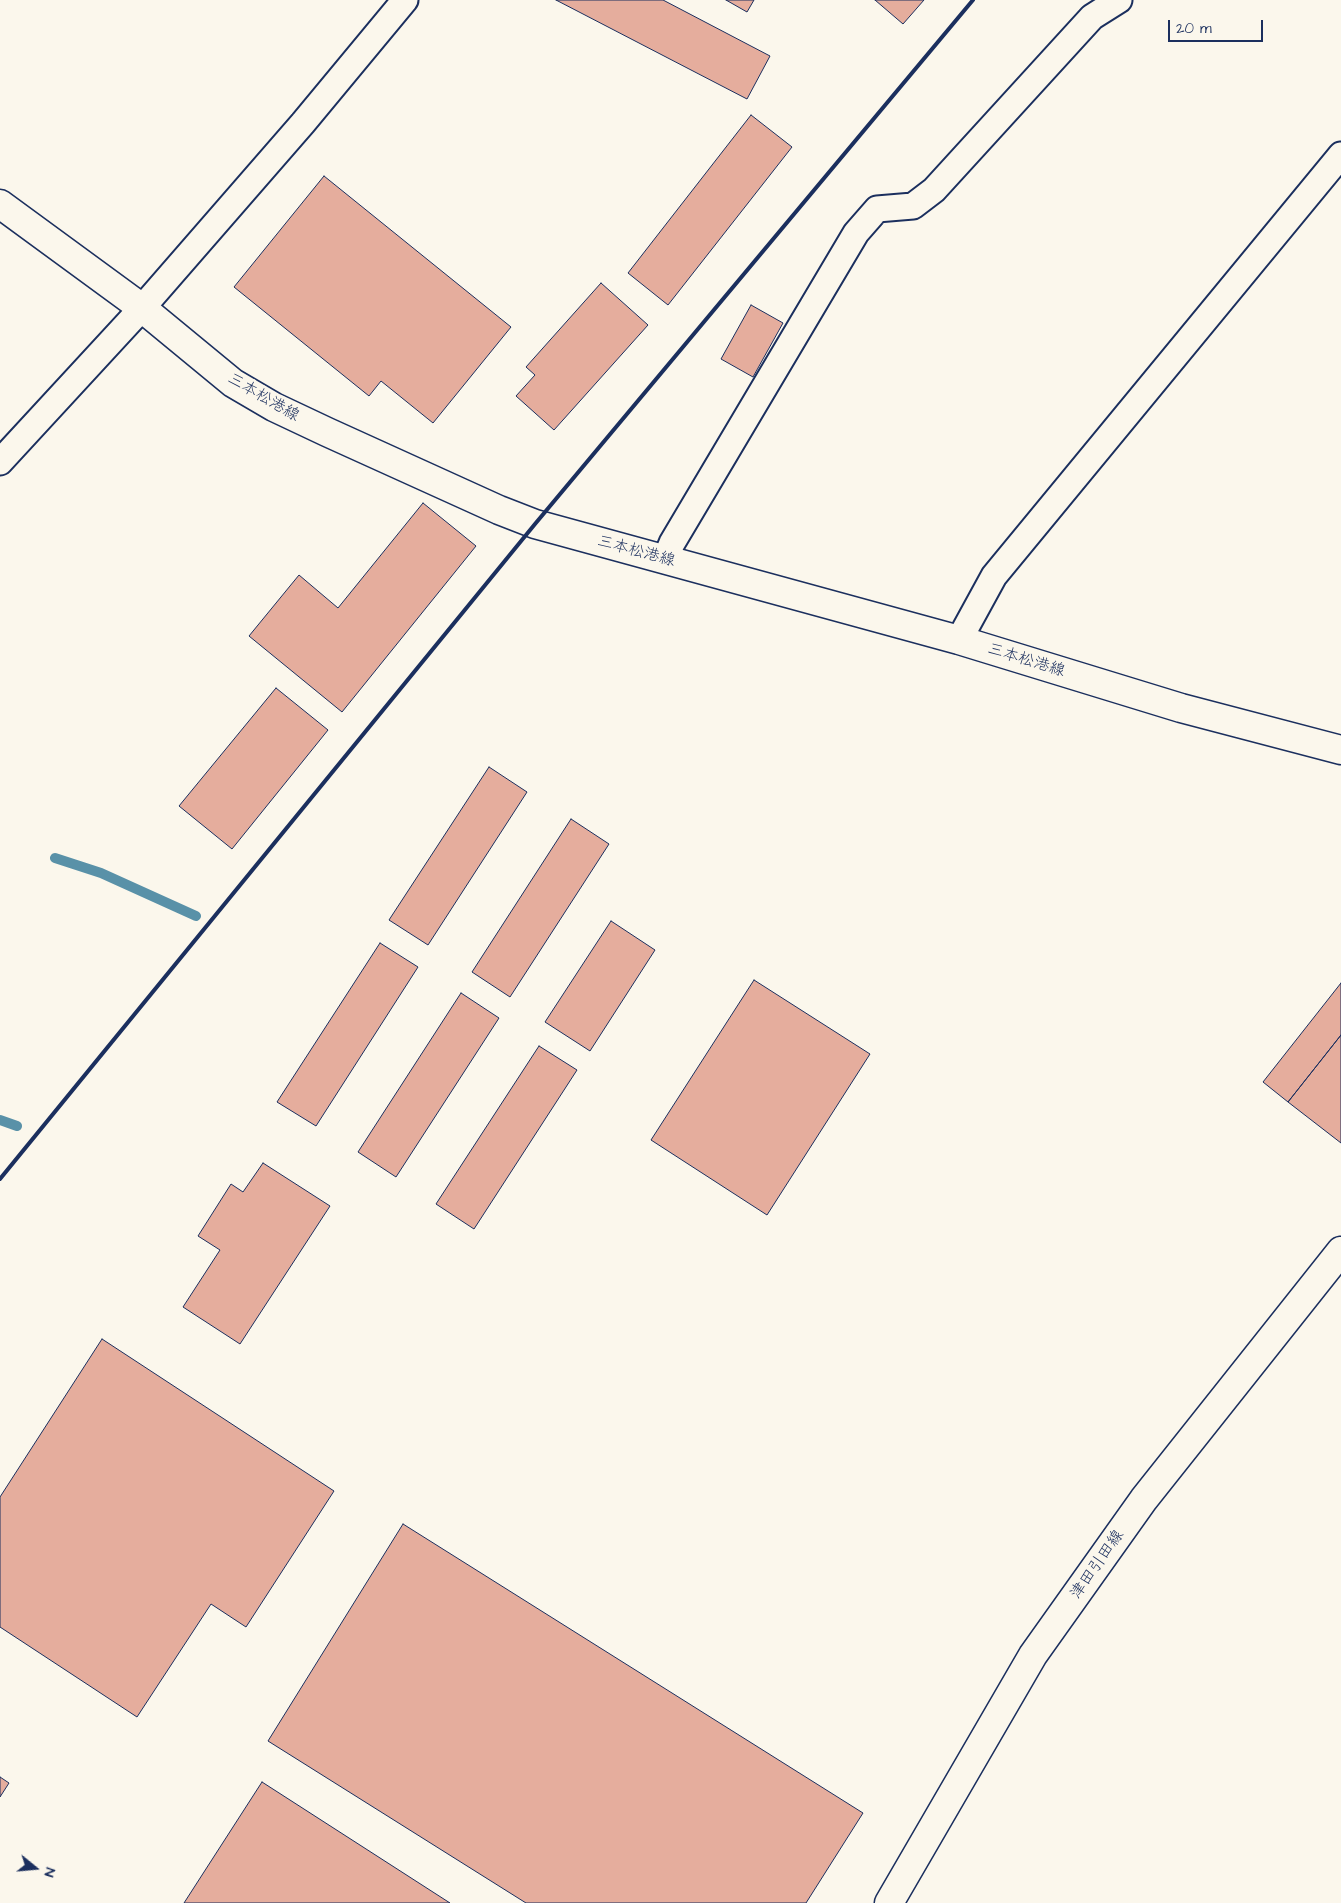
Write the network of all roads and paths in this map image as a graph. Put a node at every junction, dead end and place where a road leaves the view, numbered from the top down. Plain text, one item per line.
1 (404, 0) edge
2 (1119, 0) edge
3 (1341, 155) edge
4 (0, 204) edge
5 (142, 308) junction
6 (0, 462) edge
7 (665, 560) junction
8 (960, 640) junction
9 (1341, 750) edge
10 (1341, 1251) edge
11 (889, 1903) edge

1 - 5 street
2 - 7 street
3 - 8 street
4 - 5 main road, 三本松港線
5 - 6 street
5 - 7 main road, 三本松港線
7 - 8 main road, 三本松港線
8 - 9 main road, 三本松港線
10 - 11 main road, 津田引田線

